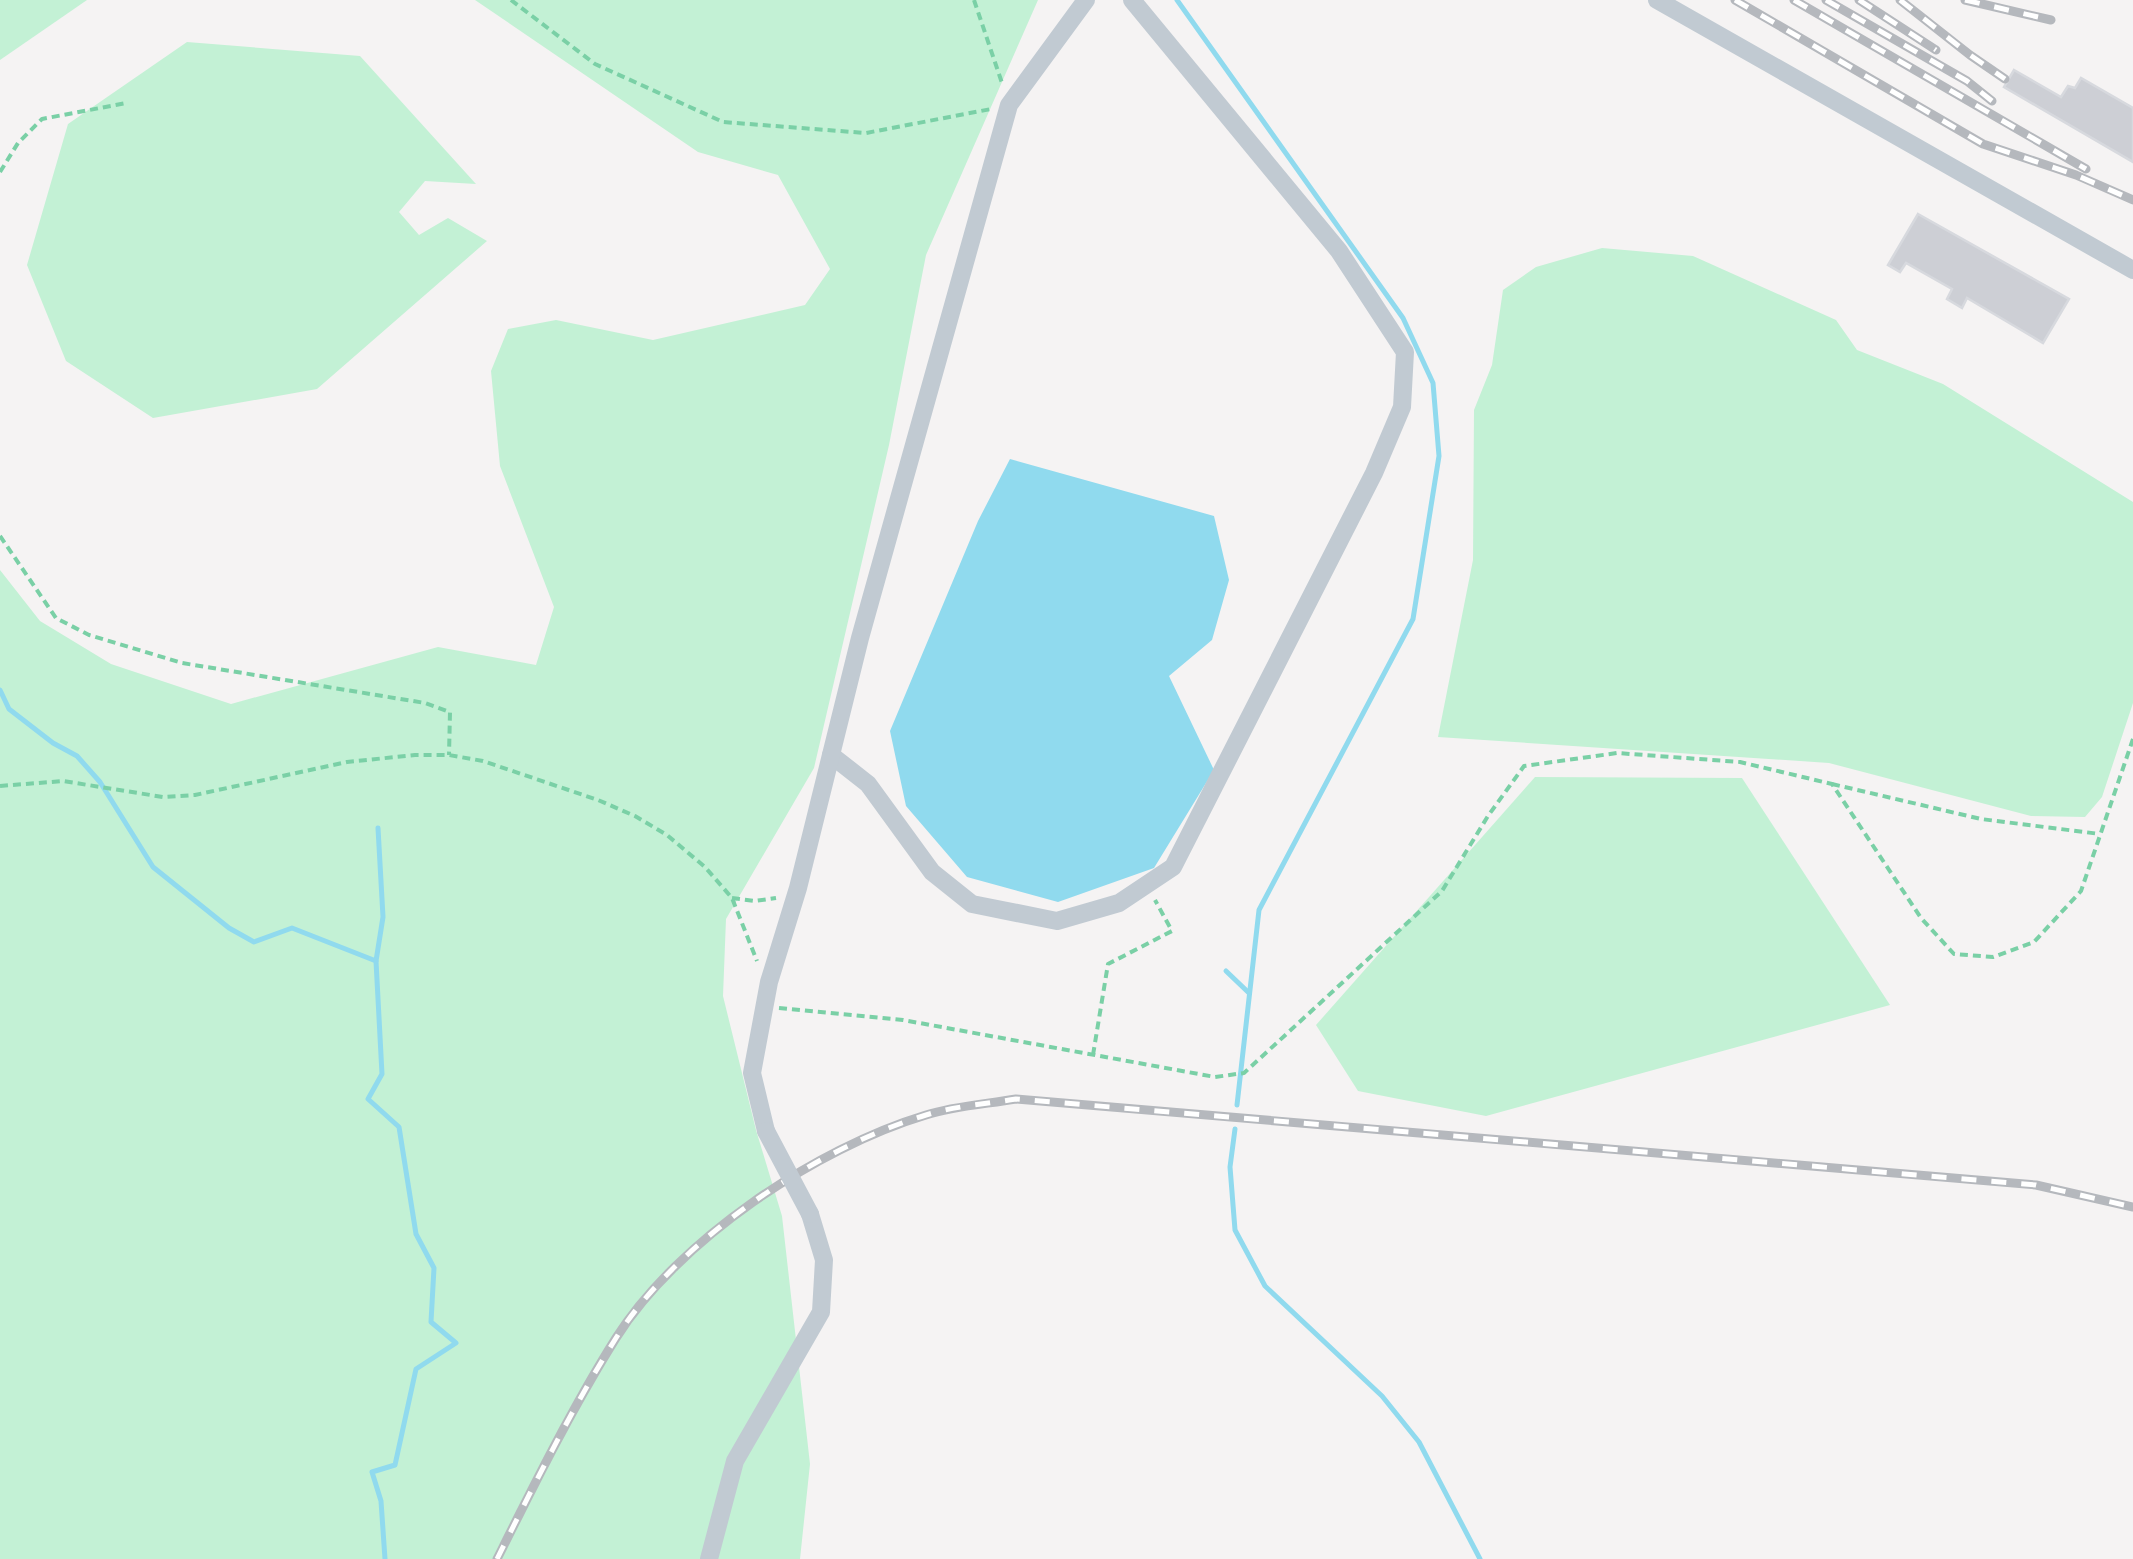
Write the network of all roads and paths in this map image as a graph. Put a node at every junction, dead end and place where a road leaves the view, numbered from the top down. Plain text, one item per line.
1 (511, 0) edge
2 (974, 0) edge
3 (1086, 0) edge
4 (1132, 0) edge
5 (1658, 0) edge
6 (126, 103) dead end
7 (1010, 105) junction
8 (0, 172) edge
9 (2133, 270) edge
10 (0, 536) edge
11 (2133, 739) edge
12 (449, 755) junction
13 (831, 755) junction
14 (1832, 784) junction
15 (0, 786) edge
16 (2100, 834) junction
17 (1147, 887) junction
18 (798, 888) junction
19 (732, 898) junction
20 (768, 982) junction
21 (764, 1008) junction
22 (1094, 1055) junction
23 (709, 1559) edge

1 - 7 path
2 - 7 path
3 - 7 street
4 - 17 street
5 - 9 street
6 - 8 path
7 - 13 street
10 - 12 path
11 - 16 path
12 - 15 path
12 - 19 path
13 - 17 street
13 - 18 street
14 - 16 path
14 - 16 path
14 - 22 path
17 - 22 path
18 - 19 path
18 - 20 street
19 - 20 path
20 - 21 street
21 - 22 path
21 - 23 street, bridge

